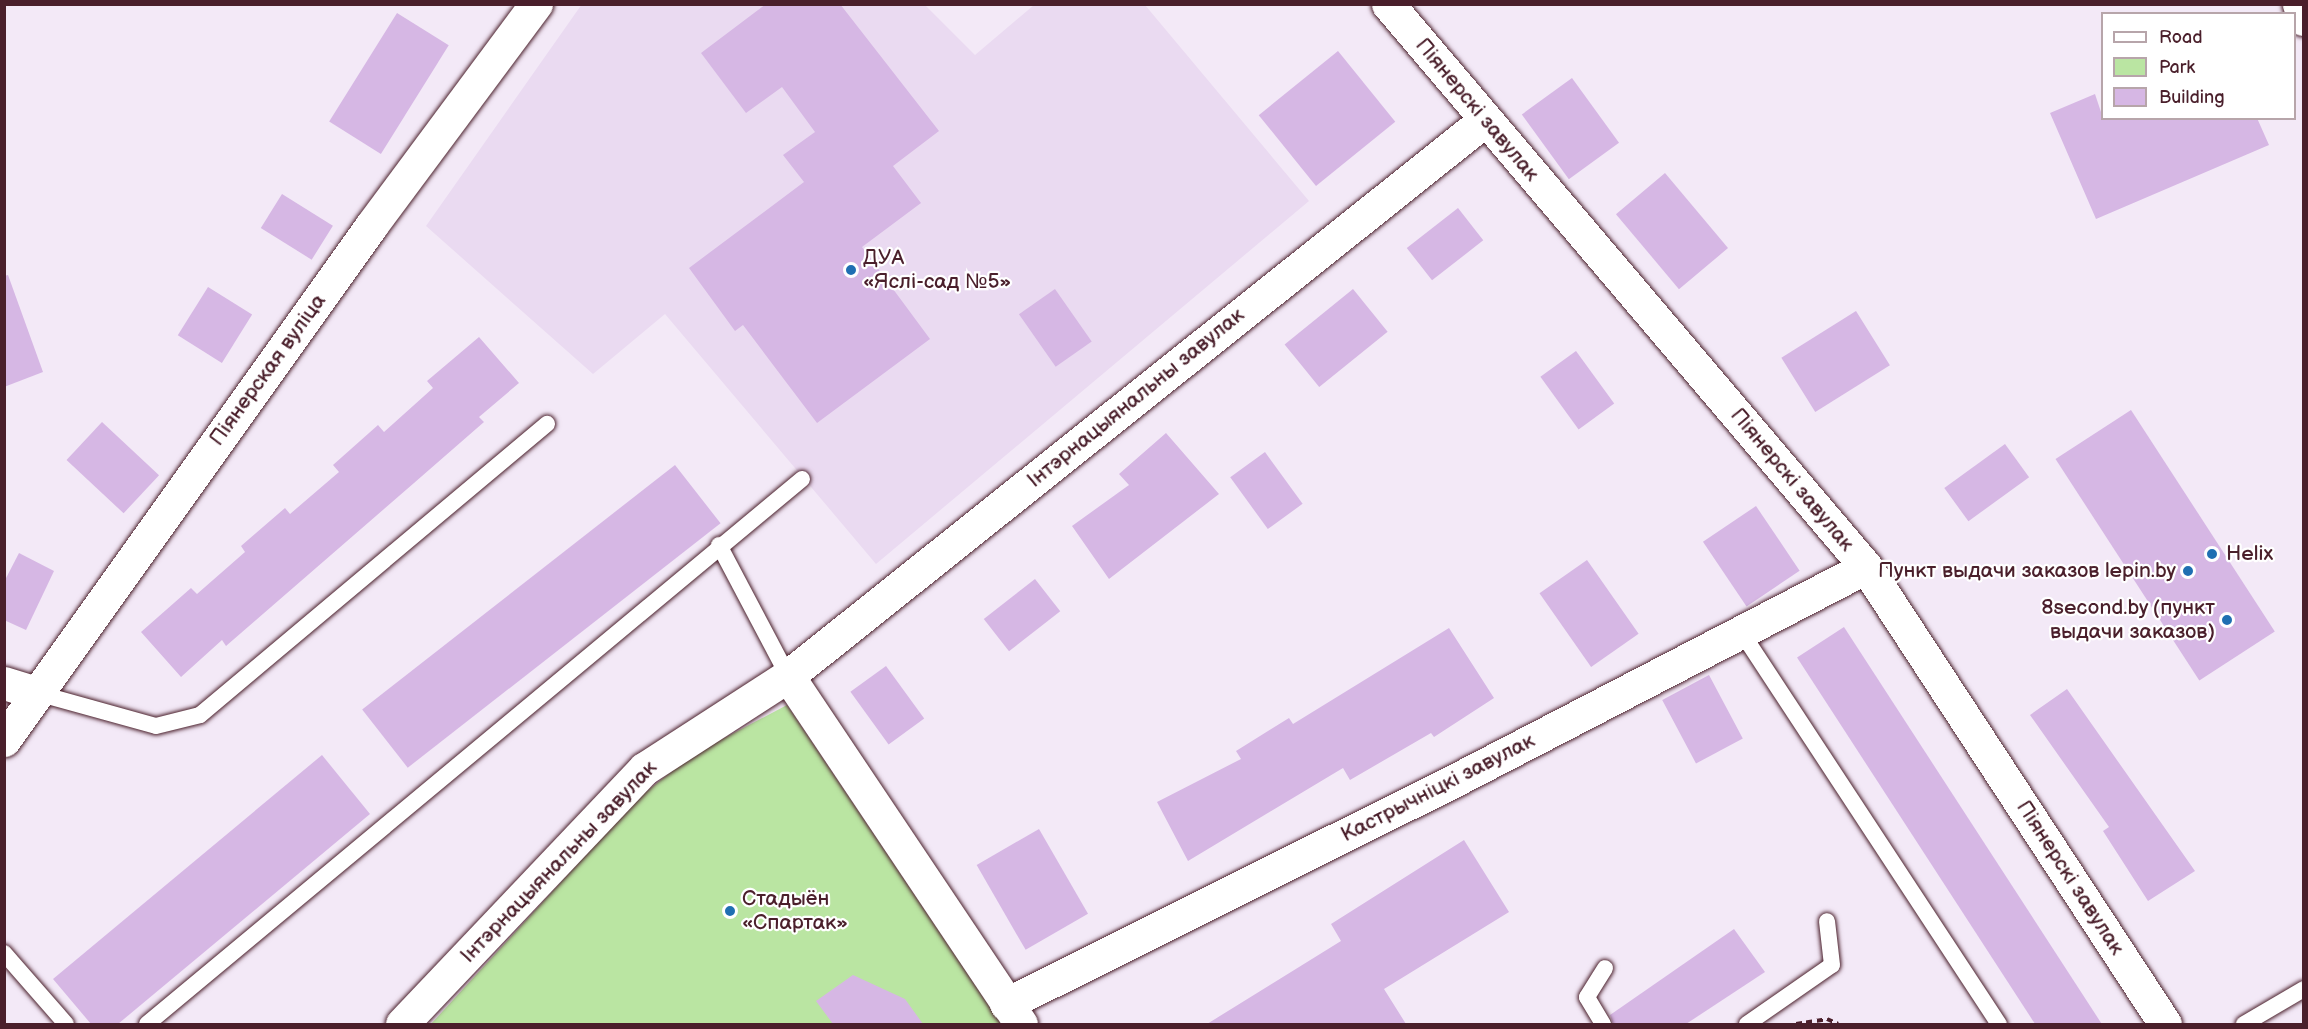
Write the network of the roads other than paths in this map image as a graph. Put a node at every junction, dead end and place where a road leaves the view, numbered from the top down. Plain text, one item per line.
1 (536, 4) edge
2 (1388, 4) edge
3 (2299, 4) edge
4 (2304, 19) edge
5 (1485, 120) junction
6 (547, 424) dead end
7 (802, 479) dead end
8 (719, 545) junction
9 (1866, 567) junction
10 (1742, 633) junction
11 (788, 676) junction
12 (4, 683) edge
13 (37, 693) junction
14 (4, 740) edge
15 (1827, 921) dead end
16 (4, 952) edge
17 (1605, 968) dead end
18 (2304, 988) edge
19 (1014, 1014) edge
20 (66, 1024) edge
21 (147, 1024) edge
22 (402, 1024) edge
23 (1603, 1024) edge
24 (1747, 1024) edge
25 (1999, 1024) edge
26 (2166, 1024) edge
27 (2244, 1024) edge

1 - 13 street, Піянерская вуліца
2 - 5 street, Піянерскі завулак
3 - 4 street
5 - 9 street, Піянерскі завулак
5 - 11 street, Інтэрнацыянальны завулак
6 - 13 lane
7 - 8 lane
8 - 11 lane
8 - 21 lane
9 - 10 street, Кастрычніцкі завулак
9 - 26 street, Піянерскі завулак
10 - 19 street, Кастрычніцкі завулак
10 - 25 lane
11 - 19 street
11 - 22 street, Інтэрнацыянальны завулак
12 - 13 street
13 - 14 street, Піянерская вуліца
15 - 24 lane
16 - 20 lane
17 - 23 lane
18 - 27 lane

